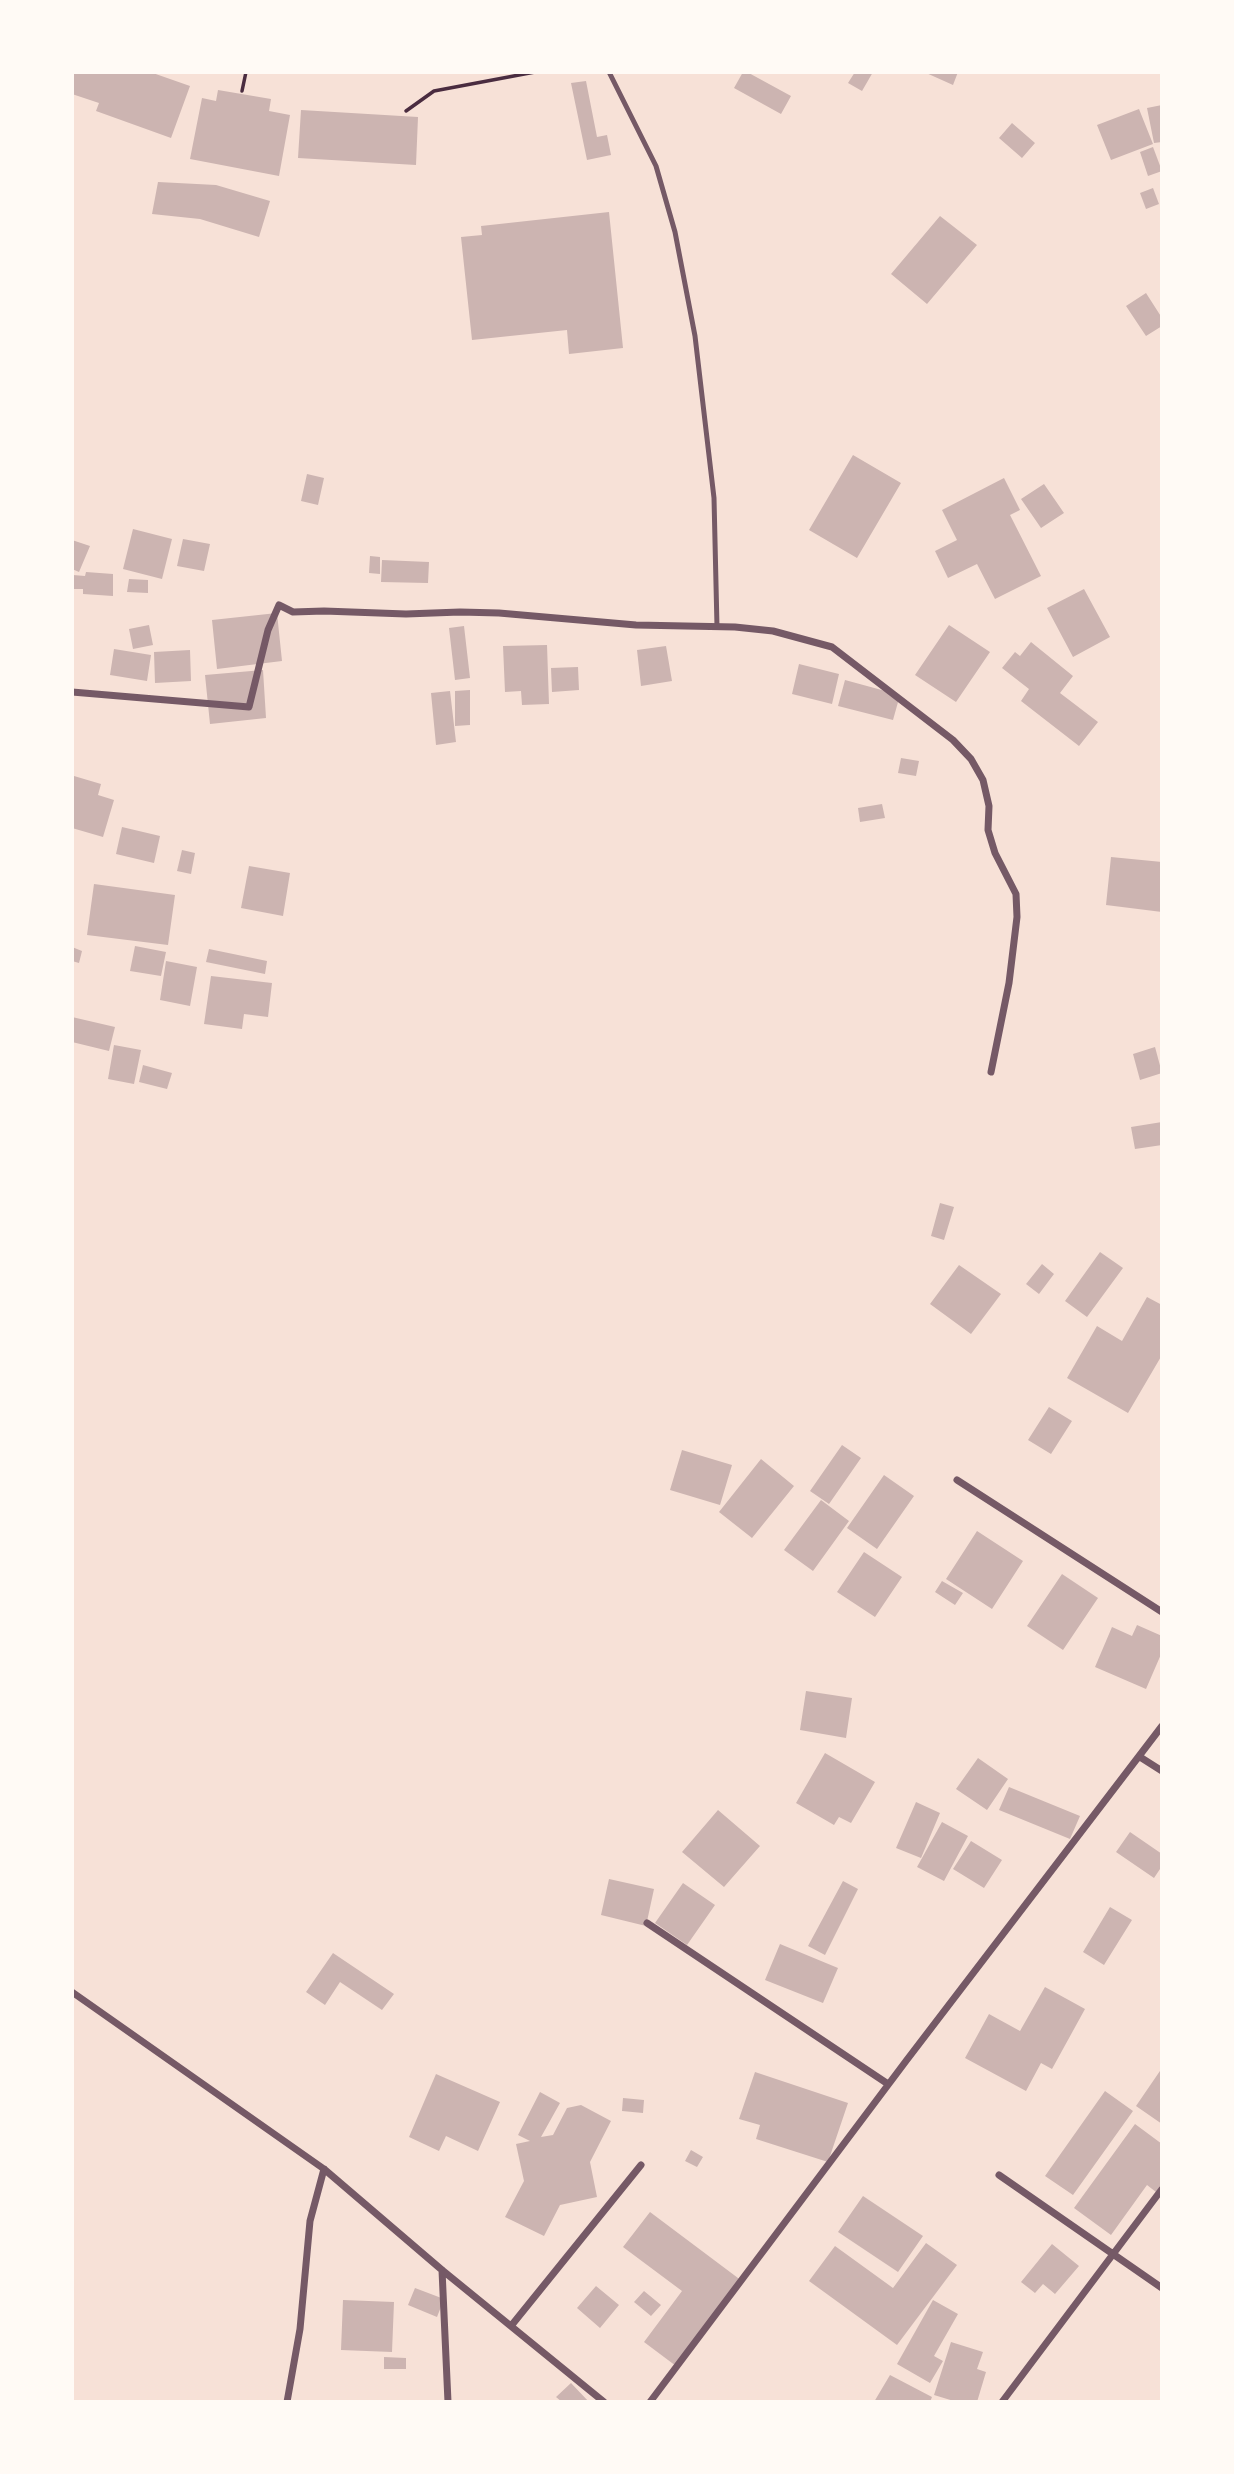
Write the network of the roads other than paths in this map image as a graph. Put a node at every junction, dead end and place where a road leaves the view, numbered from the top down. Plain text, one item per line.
1 (609, 72) edge
2 (717, 627) junction
3 (72, 692) edge
4 (991, 1072) dead end
5 (957, 1480) dead end
6 (1162, 1612) edge
7 (1162, 1726) edge
8 (1139, 1758) junction
9 (1162, 1771) edge
10 (647, 1923) dead end
11 (72, 1992) edge
12 (888, 2084) junction
13 (641, 2165) dead end
14 (324, 2169) junction
15 (999, 2175) dead end
16 (1162, 2189) edge
17 (1113, 2255) junction
18 (442, 2270) junction
19 (1162, 2288) edge
20 (511, 2326) junction
21 (287, 2402) edge
22 (448, 2402) edge
23 (604, 2402) edge
24 (650, 2402) edge
25 (1002, 2402) edge

1 - 2 lane
2 - 3 street
2 - 4 street
5 - 6 street
7 - 8 street
8 - 9 street
8 - 12 street
10 - 12 street
11 - 14 street
12 - 24 street
13 - 20 street
14 - 18 street
14 - 21 street
15 - 17 street
16 - 17 street
17 - 19 street
17 - 25 street
18 - 20 street
18 - 22 street
20 - 23 street

